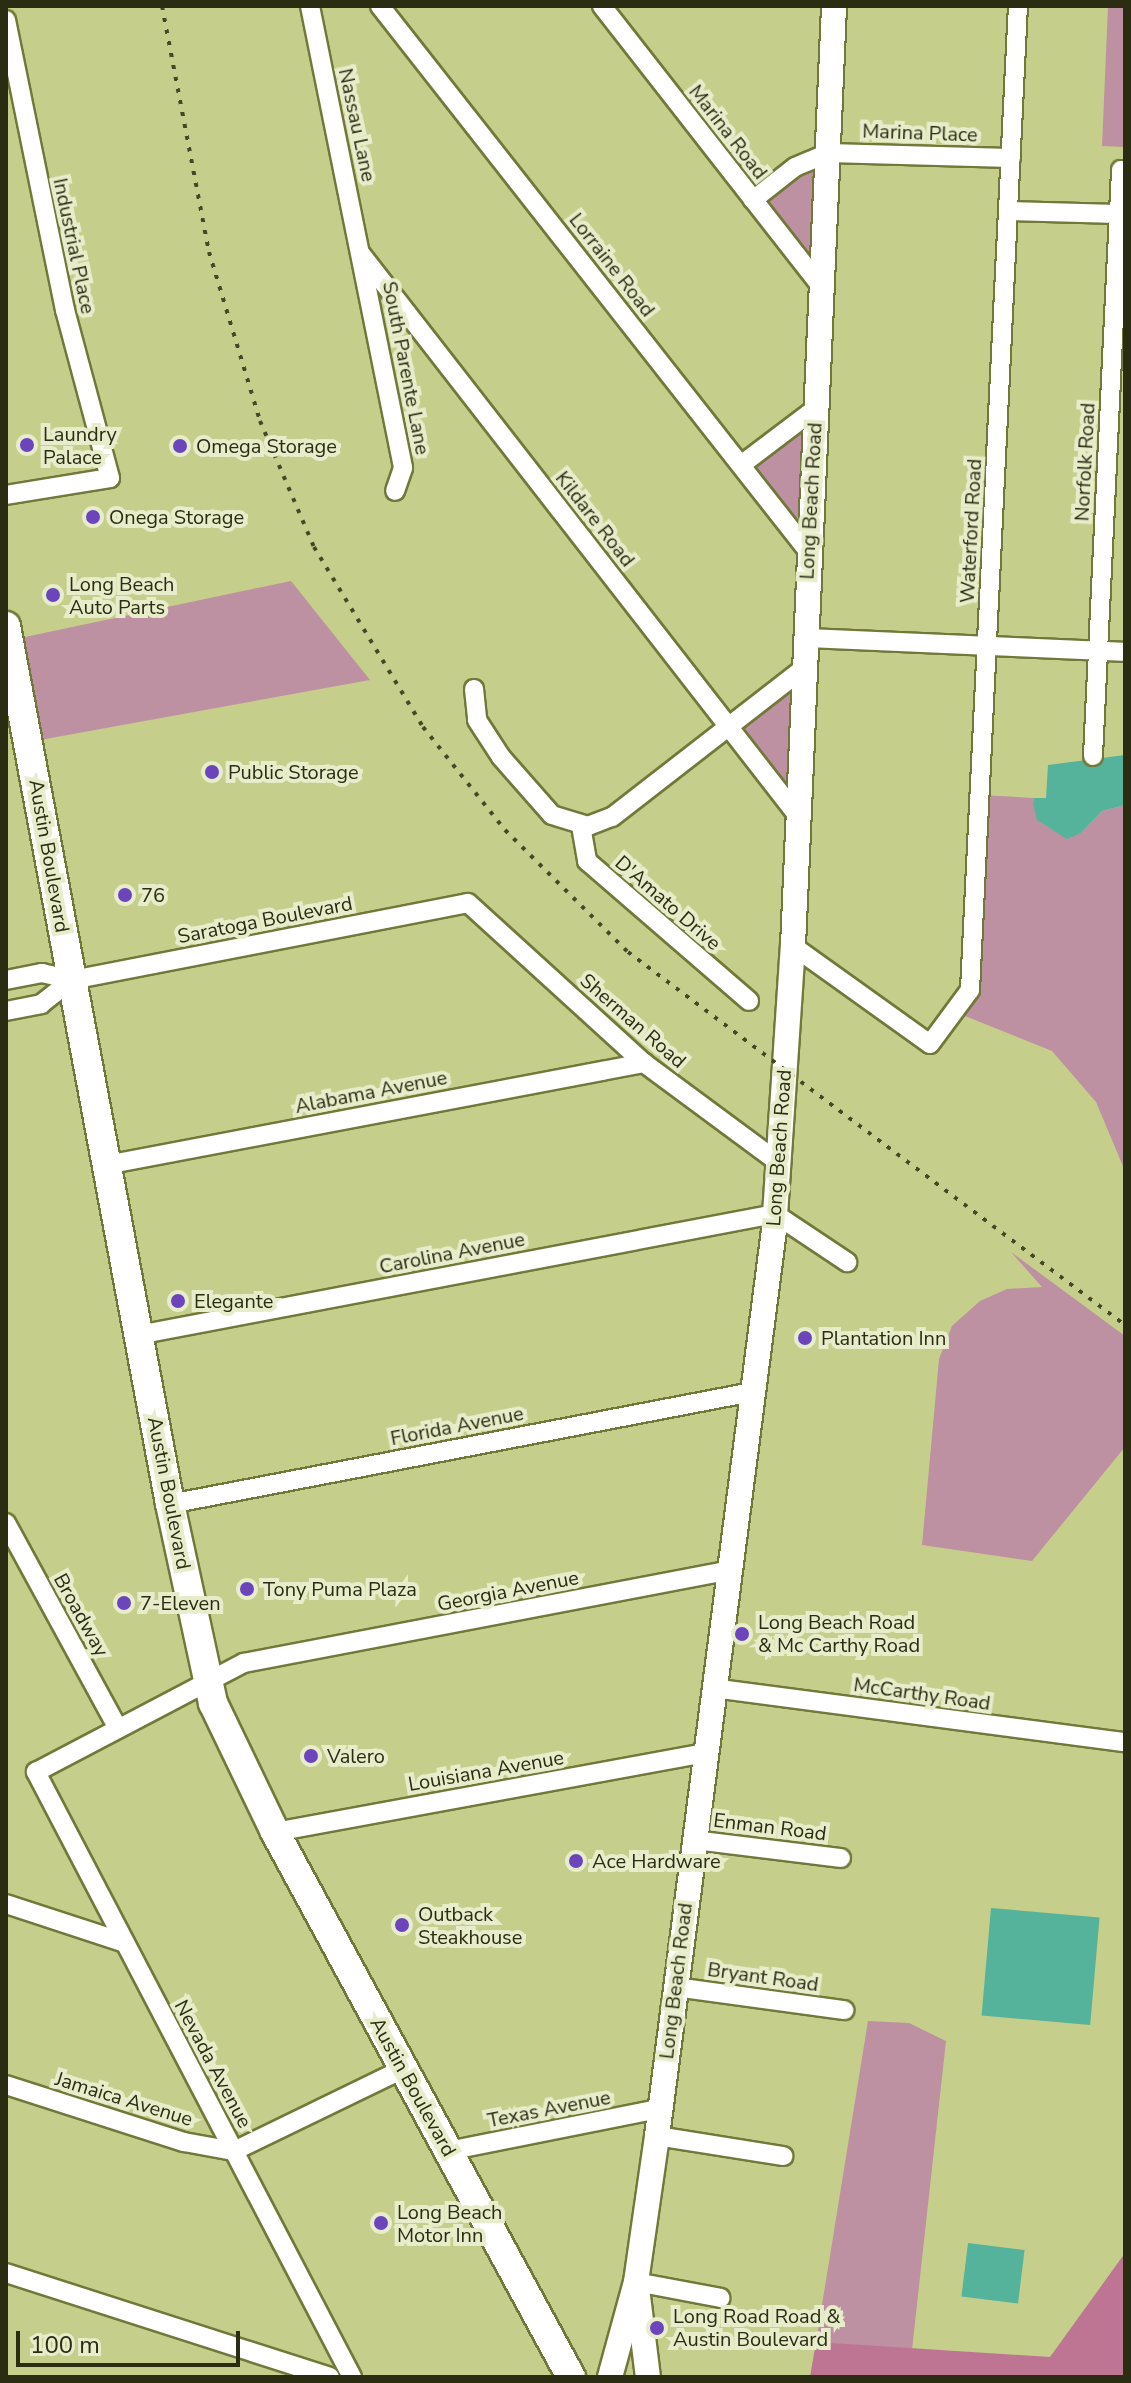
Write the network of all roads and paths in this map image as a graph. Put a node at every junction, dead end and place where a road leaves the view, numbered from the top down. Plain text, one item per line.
1 (310, 6) edge
2 (380, 6) edge
3 (602, 6) edge
4 (1018, 6) edge
5 (829, 12) edge
6 (6, 20) edge
7 (828, 153) junction
8 (1011, 158) junction
9 (1121, 170) dead end
10 (753, 200) junction
11 (1008, 211) junction
12 (1118, 214) junction
13 (361, 254) junction
14 (820, 285) junction
15 (815, 409) junction
16 (1117, 436) edge
17 (741, 465) junction
18 (395, 491) dead end
19 (6, 495) edge
20 (808, 551) junction
21 (6, 626) edge
22 (805, 638) junction
23 (988, 645) junction
24 (1098, 651) junction
25 (1125, 652) edge
26 (803, 669) junction
27 (474, 689) dead end
28 (729, 726) junction
29 (1093, 756) dead end
30 (795, 812) junction
31 (581, 826) junction
32 (468, 903) joint
33 (793, 946) junction
34 (6, 980) edge
35 (72, 980) junction
36 (749, 1001) dead end
37 (6, 1011) edge
38 (644, 1063) junction
39 (778, 1162) junction
40 (106, 1165) junction
41 (775, 1214) junction
42 (847, 1262) dead end
43 (138, 1335) junction
44 (752, 1392) junction
45 (170, 1504) junction
46 (6, 1523) edge
47 (728, 1571) junction
48 (207, 1682) junction
49 (713, 1688) junction
50 (118, 1728) junction
51 (1125, 1742) edge
52 (704, 1753) junction
53 (36, 1772) joint
54 (275, 1832) junction
55 (694, 1840) junction
56 (841, 1858) dead end
57 (6, 1904) edge
58 (125, 1943) junction
59 (675, 1987) junction
60 (844, 2010) dead end
61 (403, 2069) junction
62 (6, 2085) edge
63 (659, 2109) junction
64 (657, 2136) junction
65 (234, 2151) junction
66 (448, 2151) junction
67 (783, 2156) dead end
68 (6, 2273) edge
69 (636, 2282) junction
70 (721, 2298) dead end
71 (330, 2377) edge
72 (352, 2377) edge
73 (571, 2377) edge
74 (610, 2377) edge
75 (648, 2377) edge

1 - 13 street, Nassau Lane
2 - 17 street, Lorraine Road
3 - 10 street, Marina Road
4 - 8 street, Waterford Road
5 - 7 main road, Long Beach Road
6 - 19 street, Industrial Place
7 - 8 street, Marina Place
7 - 10 street
7 - 14 main road, Long Beach Road
8 - 11 street, Waterford Road
9 - 12 street, Norfolk Road
10 - 14 street, Marina Road
11 - 12 street
11 - 23 street, Waterford Road
12 - 16 street, Norfolk Road
13 - 18 street, South Parente Lane
13 - 28 street, Kildare Road
14 - 15 main road, Long Beach Road
15 - 17 street
15 - 20 main road, Long Beach Road
16 - 24 street, Norfolk Road
17 - 20 street, Lorraine Road
20 - 22 main road, Long Beach Road
21 - 35 main road, Austin Boulevard
22 - 23 street
22 - 26 main road, Long Beach Road
23 - 24 street
23 - 33 street, Waterford Road
24 - 25 street
24 - 29 street, Norfolk Road
26 - 28 street
26 - 30 main road, Long Beach Road
27 - 31 street
28 - 30 street, Kildare Road
28 - 31 street
30 - 33 main road, Long Beach Road
31 - 36 street, D'Amato Drive
32 - 35 street, Saratoga Boulevard
32 - 38 street, Sherman Road
33 - 39 main road, Long Beach Road
34 - 35 street, Saratoga Boulevard
35 - 37 street, Saratoga Boulevard
35 - 40 main road, Austin Boulevard
38 - 39 street, Sherman Road
38 - 40 street, Alabama Avenue
39 - 41 main road, Long Beach Road
40 - 43 main road, Austin Boulevard
41 - 42 street
41 - 43 street, Carolina Avenue
41 - 44 main road, Long Beach Road
43 - 45 main road, Austin Boulevard
44 - 45 street, Florida Avenue
44 - 47 main road, Long Beach Road
45 - 48 main road, Austin Boulevard
46 - 50 street, Broadway
47 - 48 street, Georgia Avenue
47 - 49 main road, Long Beach Road
48 - 50 street, Georgia Avenue
48 - 54 main road, Austin Boulevard
49 - 51 street, McCarthy Road
49 - 52 main road, Long Beach Road
50 - 53 street, Georgia Avenue
52 - 54 street, Louisiana Avenue
52 - 55 main road, Long Beach Road
53 - 58 street, Nevada Avenue
54 - 61 main road, Austin Boulevard
55 - 56 street, Enman Road
55 - 59 main road, Long Beach Road
57 - 58 street
58 - 65 street, Nevada Avenue
59 - 60 street, Bryant Road
59 - 63 main road, Long Beach Road
61 - 65 street
61 - 66 main road, Austin Boulevard
62 - 65 street, Jamaica Avenue
63 - 64 main road, Long Beach Road
63 - 66 street, Texas Avenue
64 - 67 street
64 - 69 main road, Long Beach Road
65 - 72 street, Nevada Avenue
66 - 73 main road, Austin Boulevard
68 - 71 street
69 - 70 street
69 - 74 main road, Long Beach Road
69 - 75 main road, Long Beach Road

